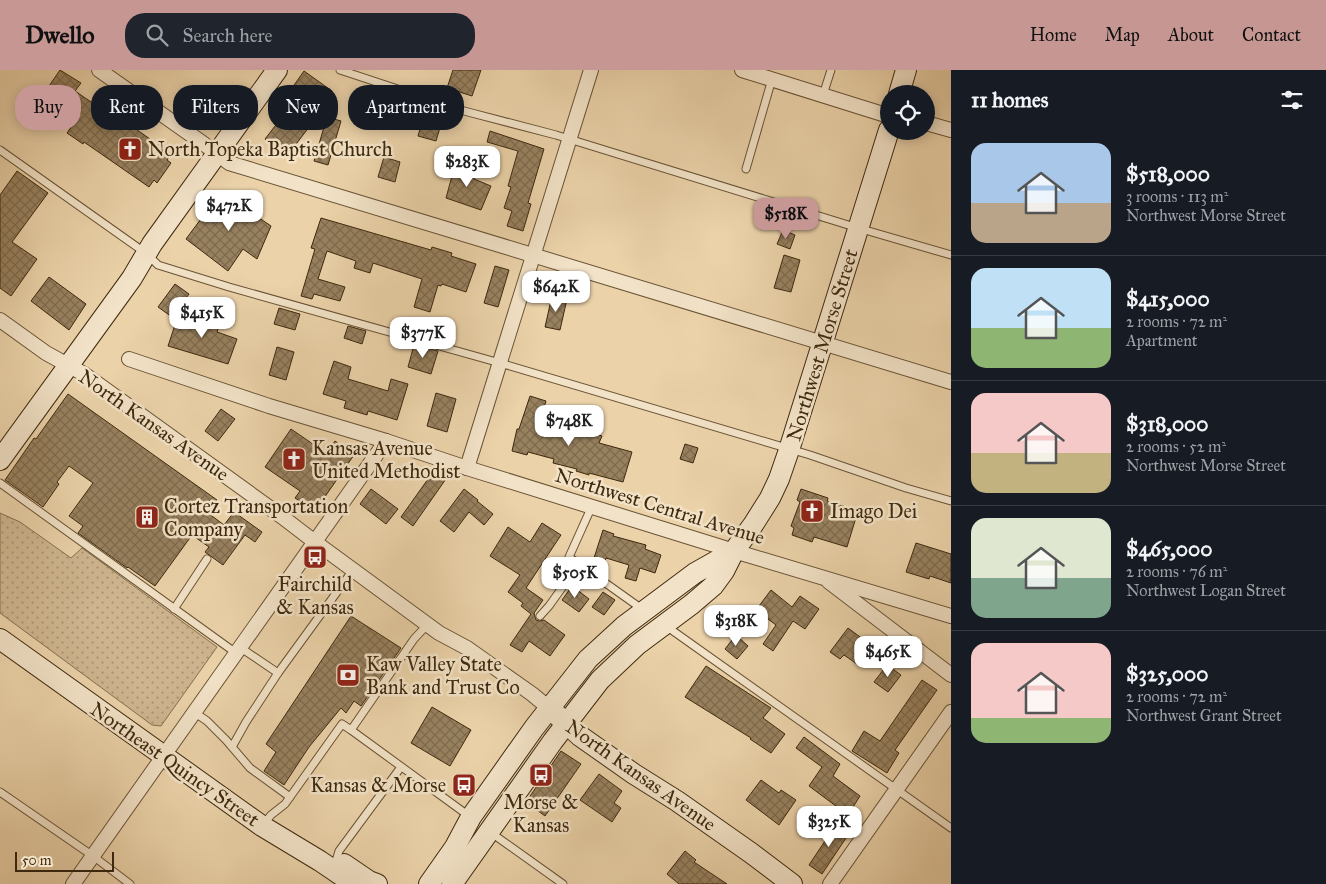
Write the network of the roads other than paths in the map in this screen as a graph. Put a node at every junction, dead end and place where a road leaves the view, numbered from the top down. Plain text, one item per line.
1 (99, 70) edge
2 (277, 70) edge
3 (340, 70) edge
4 (591, 70) edge
5 (742, 70) edge
6 (831, 70) edge
7 (906, 70) edge
8 (772, 79) junction
9 (902, 85) edge
10 (823, 95) junction
11 (880, 113) edge
12 (935, 126) edge
13 (951, 130) edge
14 (569, 139) junction
15 (886, 140) edge
16 (0, 150) edge
17 (217, 154) junction
18 (746, 169) dead end
19 (858, 228) junction
20 (147, 254) junction
21 (951, 255) edge
22 (533, 256) junction
23 (0, 320) edge
24 (822, 344) junction
25 (129, 359) dead end
26 (500, 362) junction
27 (69, 365) junction
28 (951, 382) edge
29 (386, 441) junction
30 (789, 450) junction
31 (0, 460) edge
32 (467, 468) junction
33 (0, 484) edge
34 (951, 501) edge
35 (592, 506) junction
36 (315, 542) junction
37 (734, 551) junction
38 (206, 560) dead end
39 (579, 564) junction
40 (353, 570) junction
41 (821, 576) junction
42 (174, 608) junction
43 (644, 611) junction
44 (540, 616) dead end
45 (951, 616) edge
46 (428, 624) junction
47 (664, 625) junction
48 (0, 639) edge
49 (238, 650) junction
50 (278, 673) junction
51 (951, 675) edge
52 (550, 709) junction
53 (194, 712) junction
54 (951, 712) edge
55 (566, 724) junction
56 (351, 730) junction
57 (232, 747) junction
58 (163, 756) junction
59 (401, 767) junction
60 (896, 790) junction
61 (0, 792) edge
62 (290, 798) junction
63 (471, 817) junction
64 (262, 826) junction
65 (951, 828) edge
66 (490, 832) junction
67 (93, 856) junction
68 (335, 864) junction
69 (73, 884) edge
70 (130, 884) edge
71 (354, 884) edge
72 (377, 884) edge
73 (413, 884) edge
74 (429, 884) edge
75 (452, 884) edge
76 (563, 884) edge
77 (792, 884) edge
78 (830, 884) edge

1 - 17 street
2 - 17 main road
3 - 14 lane
4 - 14 street
5 - 8 street
6 - 10 lane
7 - 9 main road
8 - 10 street
8 - 18 lane
10 - 11 street
12 - 13 street
14 - 19 lane
14 - 22 street
15 - 19 main road, Northwest Morse Street
16 - 20 lane
17 - 20 main road
17 - 22 street
19 - 21 lane
19 - 24 main road, Northwest Morse Street
20 - 26 lane
20 - 27 main road
22 - 24 street
22 - 26 street
23 - 27 street, North Kansas Avenue
24 - 28 street
24 - 30 main road, Northwest Morse Street
25 - 29 street, Northwest Central Avenue
26 - 30 lane
26 - 32 street
27 - 31 main road
27 - 36 street, North Kansas Avenue
29 - 32 street, Northwest Central Avenue
29 - 36 street
30 - 34 lane
30 - 37 main road, Northwest Morse Street
32 - 35 street, Northwest Central Avenue
33 - 42 lane
35 - 37 street, Northwest Central Avenue
35 - 39 lane
36 - 40 street, North Kansas Avenue
36 - 49 street
37 - 41 street, Northwest Central Avenue
37 - 43 main road, Northwest Morse Street
37 - 47 main road, Northwest Morse Street
38 - 42 lane
39 - 43 lane
39 - 44 lane
40 - 46 street, North Kansas Avenue
40 - 50 lane
41 - 45 street, Northwest Central Avenue
41 - 51 street
42 - 49 lane
43 - 52 main road, Northwest Morse Street
46 - 52 street, North Kansas Avenue
46 - 56 lane
47 - 55 main road, Northwest Morse Street
47 - 60 lane
48 - 58 main road, Northeast Quincy Street
49 - 50 lane
49 - 53 street
50 - 57 lane
52 - 55 main road, North Kansas Avenue
52 - 63 main road, Northwest Morse Street
53 - 57 lane
53 - 58 street
54 - 60 street
55 - 66 main road, Northwest Morse Street
55 - 77 main road, North Kansas Avenue
56 - 59 lane
56 - 62 lane
57 - 62 lane
58 - 64 main road, Northeast Quincy Street
58 - 67 street
59 - 63 lane
59 - 68 lane
60 - 65 lane
60 - 78 street
61 - 67 lane
62 - 64 lane
63 - 73 main road
63 - 74 main road
64 - 68 main road, Northeast Quincy Street
66 - 75 main road, Northwest Morse Street
66 - 76 lane
67 - 69 street
67 - 70 lane
68 - 71 main road
68 - 72 main road

